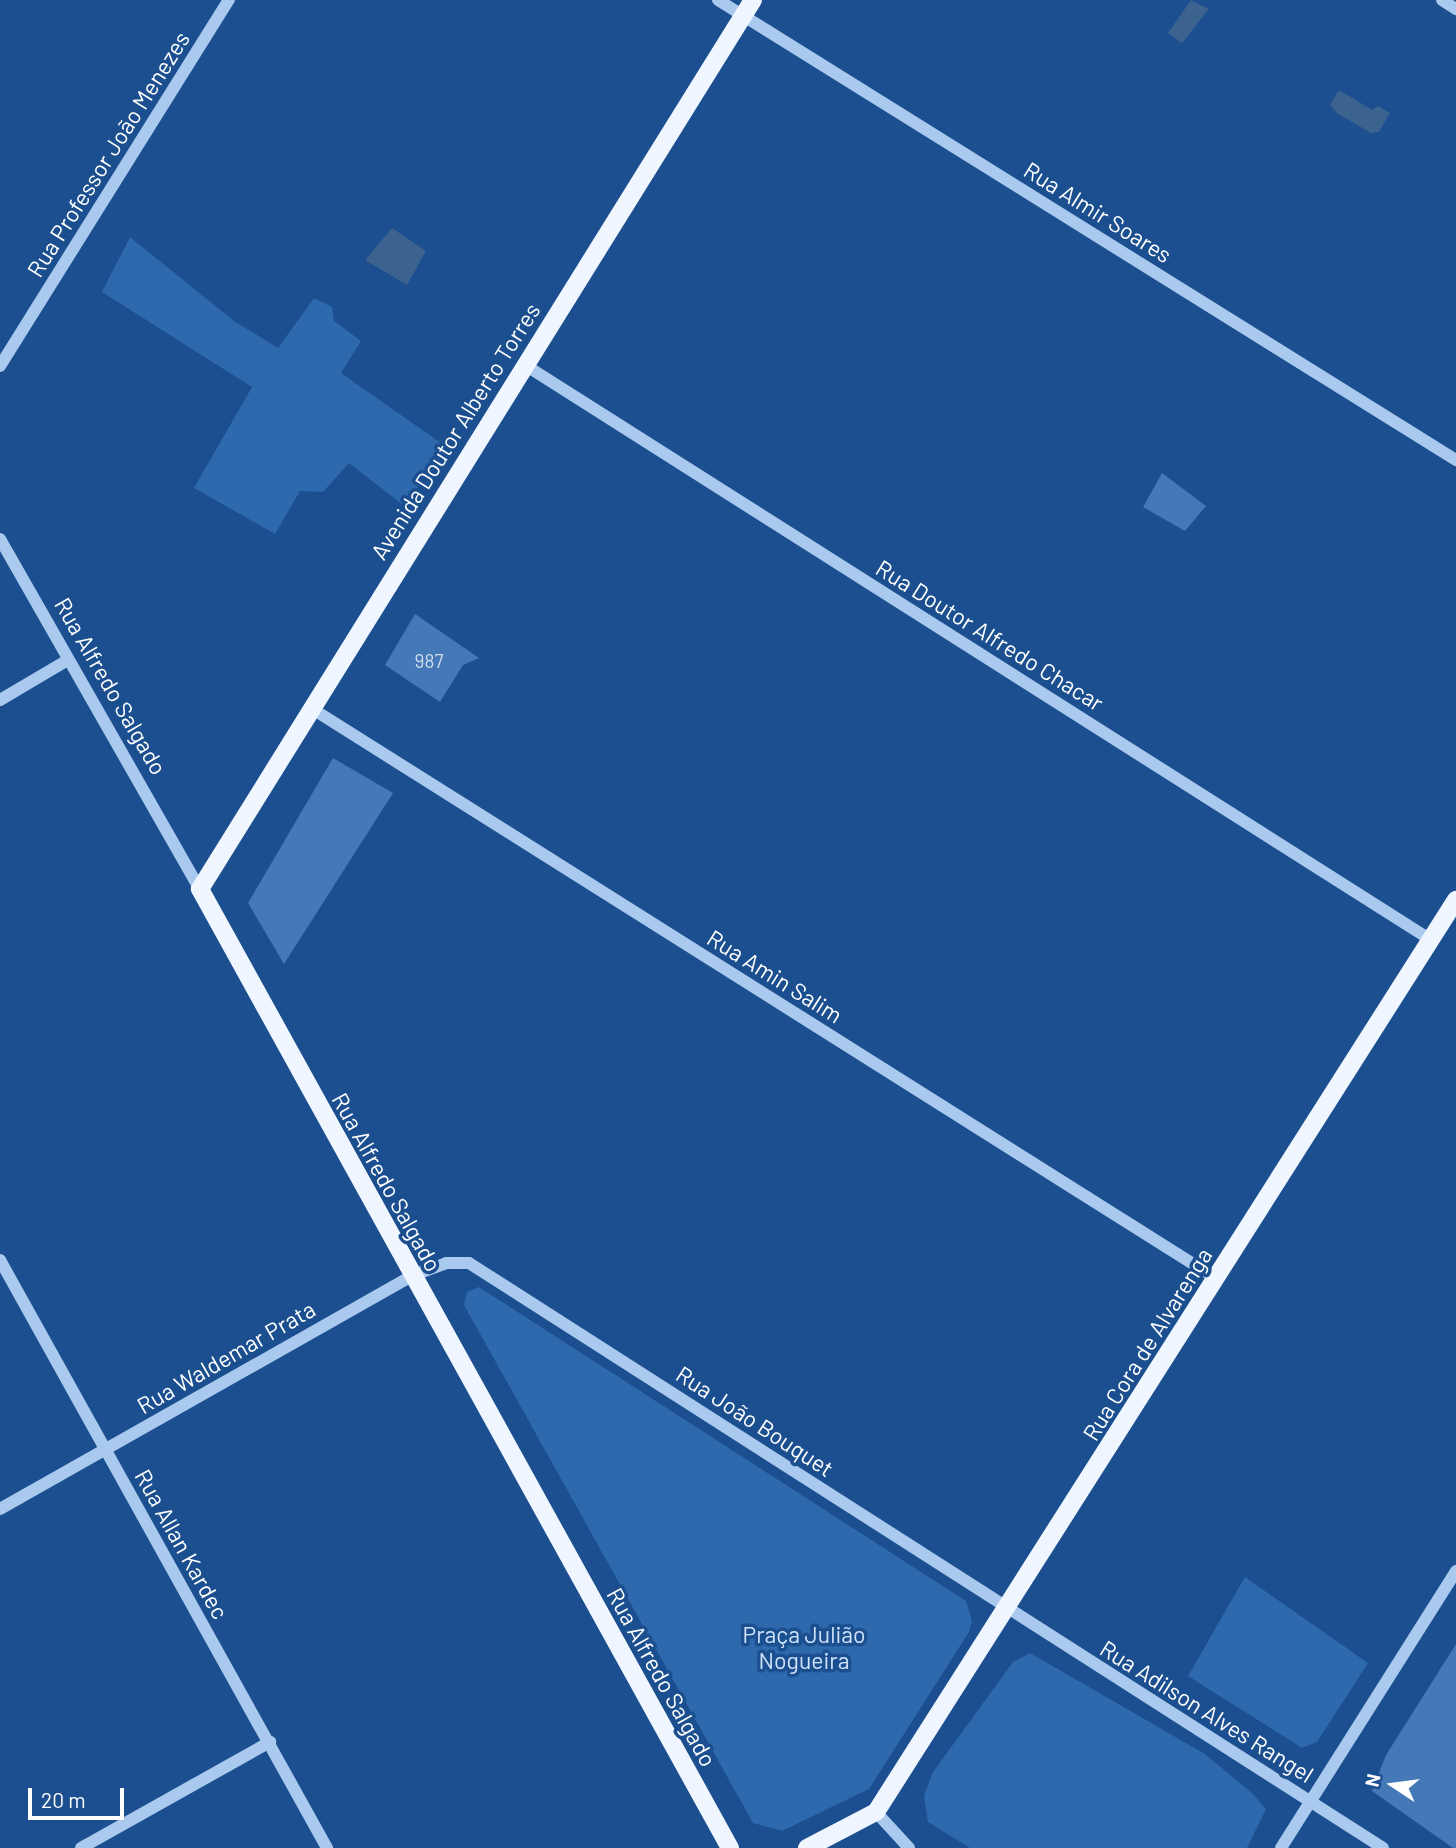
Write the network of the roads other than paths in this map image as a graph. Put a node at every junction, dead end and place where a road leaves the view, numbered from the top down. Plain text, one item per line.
1 (229, 0) edge
2 (718, 0) edge
3 (753, 0) edge
4 (1442, 0) edge
5 (1456, 9) edge
6 (743, 16) junction
7 (525, 365) junction
8 (0, 366) edge
9 (1456, 460) edge
10 (0, 539) edge
11 (66, 661) junction
12 (0, 700) edge
13 (312, 708) junction
14 (200, 889) junction
15 (1456, 900) edge
16 (1431, 940) junction
17 (0, 1260) edge
18 (479, 1267) joint
19 (411, 1276) junction
20 (1217, 1279) junction
21 (105, 1450) junction
22 (0, 1509) edge
23 (1456, 1571) edge
24 (1008, 1611) junction
25 (270, 1742) junction
26 (1311, 1802) junction
27 (876, 1812) junction
28 (81, 1848) edge
29 (327, 1848) edge
30 (730, 1848) edge
31 (807, 1848) edge
32 (909, 1848) edge
33 (1281, 1848) edge
34 (1383, 1848) edge

1 - 8 street, Rua Professor João Menezes
2 - 6 street, Rua Almir Soares
3 - 6 main road, Avenida Doutor Alberto Torres
4 - 5 street
6 - 7 main road, Avenida Doutor Alberto Torres
6 - 9 street, Rua Almir Soares
7 - 13 main road, Avenida Doutor Alberto Torres
7 - 16 street, Rua Doutor Alfredo Chacar
10 - 11 street, Rua Alfredo Salgado
11 - 12 street
11 - 14 street, Rua Alfredo Salgado
13 - 14 main road, Avenida Doutor Alberto Torres
13 - 20 street, Rua Amin Salim
14 - 19 main road, Rua Alfredo Salgado
15 - 16 main road, Rua Cora de Alvarenga
16 - 20 main road, Rua Cora de Alvarenga
17 - 21 street, Rua Allan Kardec
18 - 19 street, Rua Waldemar Prata
18 - 24 street, Rua João Bouquet
19 - 21 street, Rua Waldemar Prata
19 - 30 main road, Rua Alfredo Salgado
20 - 24 main road, Rua Cora de Alvarenga
21 - 22 street, Rua Waldemar Prata
21 - 25 street, Rua Allan Kardec
23 - 26 street
24 - 26 street, Rua Adilson Alves Rangel
24 - 27 main road, Rua Cora de Alvarenga
25 - 28 street
25 - 29 street, Rua Allan Kardec
26 - 33 street
26 - 34 street, Rua Adilson Alves Rangel
27 - 31 main road
27 - 32 street

